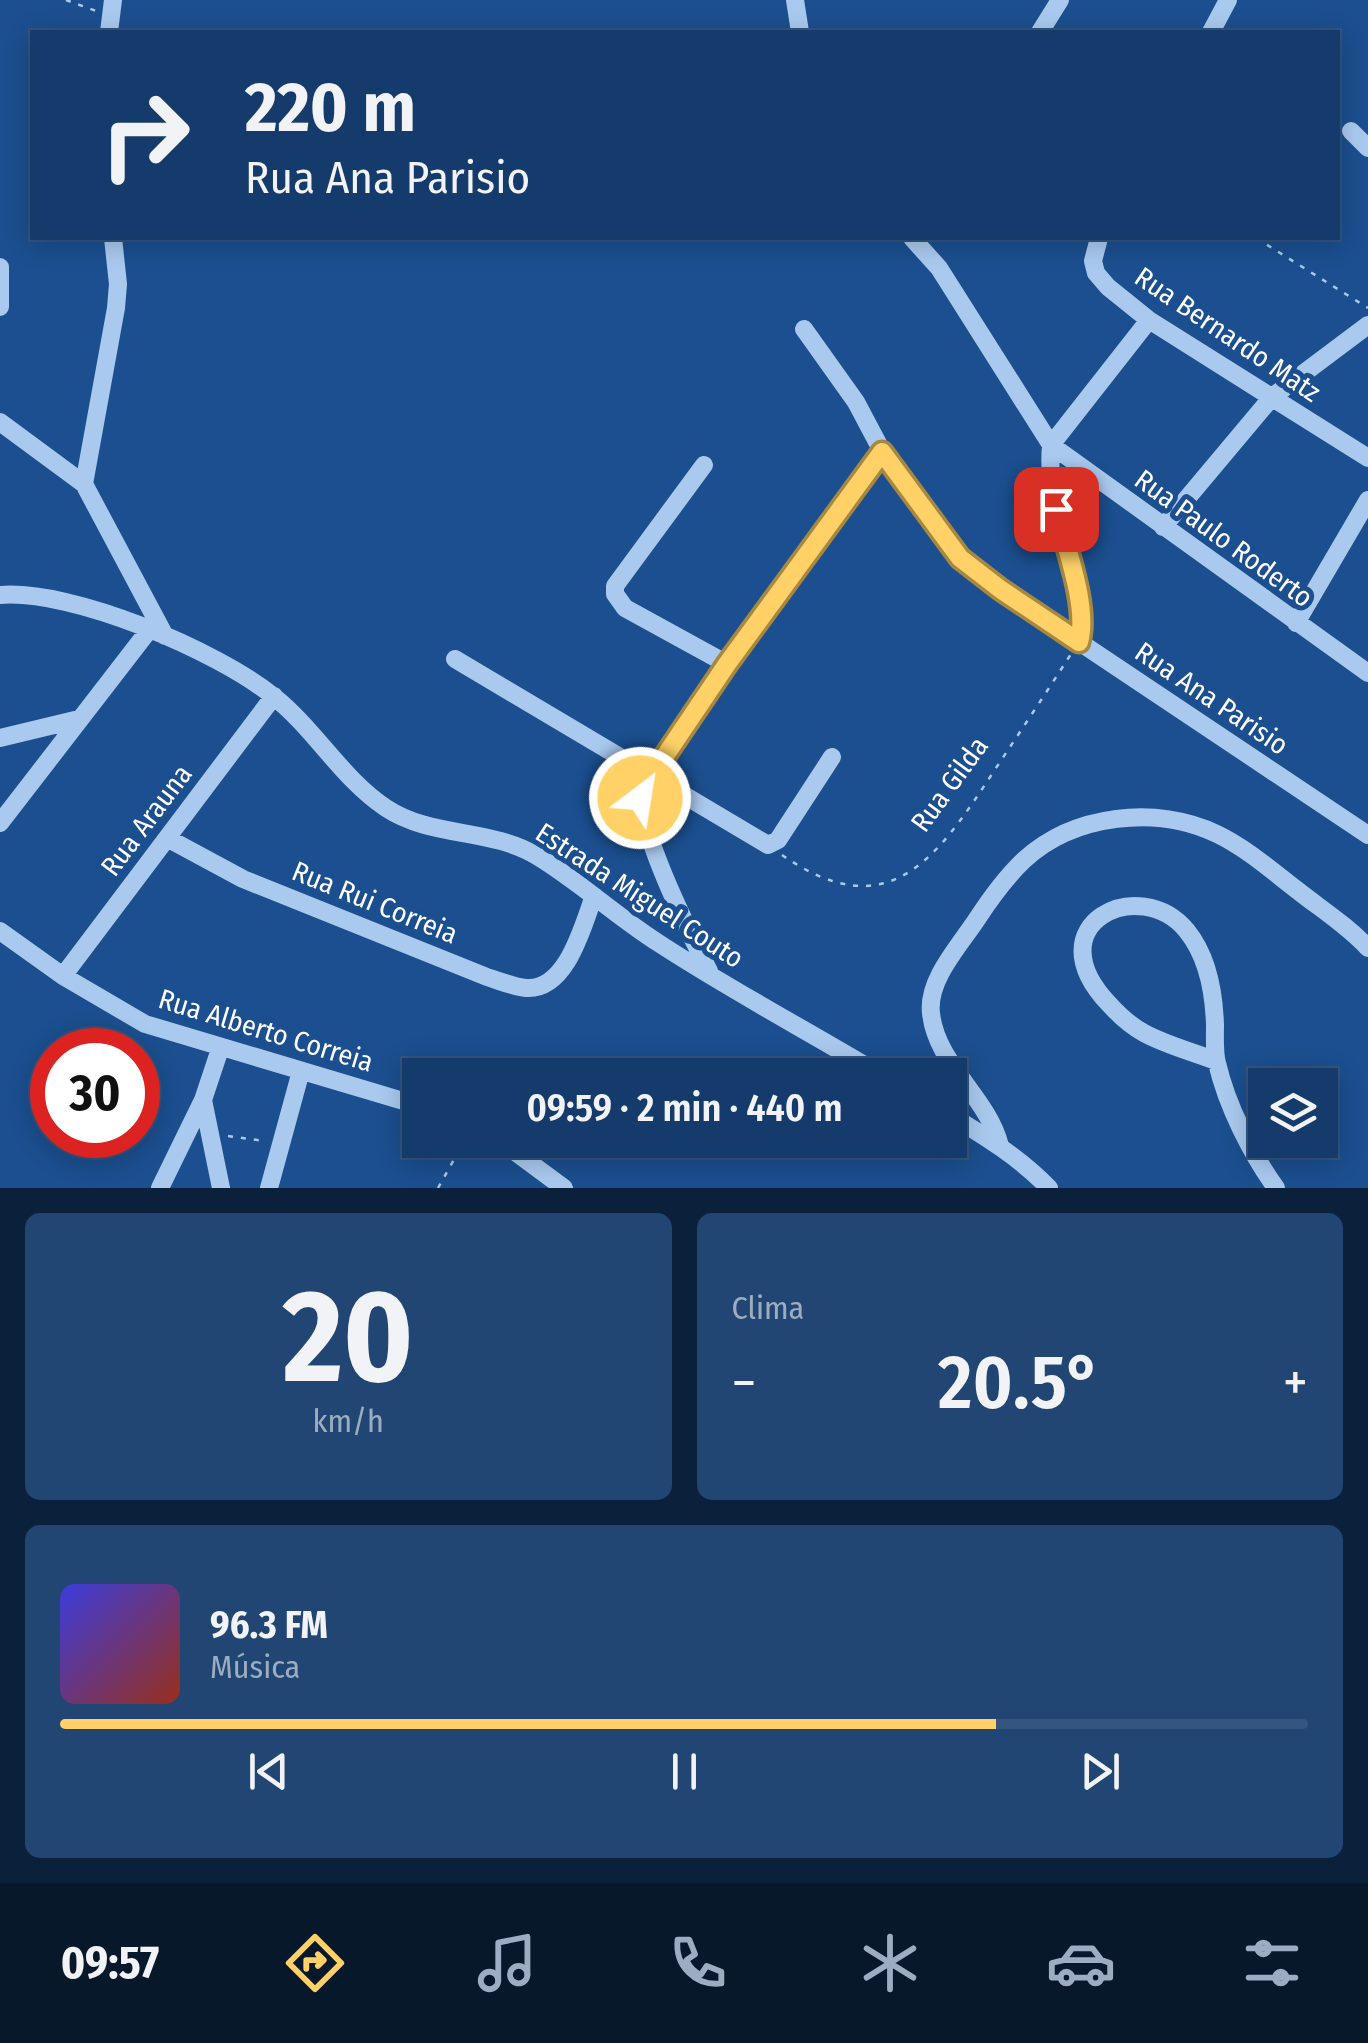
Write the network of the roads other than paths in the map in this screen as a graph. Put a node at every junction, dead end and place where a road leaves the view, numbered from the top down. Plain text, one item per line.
1 (795, 0) edge
2 (1060, 0) edge
3 (1228, 0) edge
4 (800, 30) edge
5 (1041, 30) edge
6 (1211, 30) edge
7 (1351, 131) dead end
8 (1368, 148) edge
9 (113, 240) edge
10 (914, 240) edge
11 (1098, 240) edge
12 (0, 266) edge
13 (0, 308) edge
14 (1149, 320) junction
15 (1368, 325) edge
16 (804, 329) dead end
17 (1272, 397) junction
18 (0, 422) edge
19 (1050, 445) junction
20 (882, 452) junction
21 (1368, 458) edge
22 (704, 465) dead end
23 (84, 484) junction
24 (1368, 500) edge
25 (1164, 527) junction
26 (1, 593) edge
27 (1296, 624) junction
28 (157, 633) junction
29 (1079, 642) junction
30 (455, 658) dead end
31 (727, 664) junction
32 (1368, 673) edge
33 (274, 696) junction
34 (80, 720) junction
35 (0, 738) edge
36 (832, 757) dead end
37 (651, 778) junction
38 (0, 823) edge
39 (1368, 834) edge
40 (166, 838) junction
41 (594, 896) junction
42 (0, 931) edge
43 (1368, 948) edge
44 (710, 974) junction
45 (63, 976) junction
46 (220, 1049) junction
47 (853, 1058) edge
48 (1216, 1062) junction
49 (301, 1071) junction
50 (203, 1100) junction
51 (402, 1101) edge
52 (967, 1126) edge
53 (1000, 1146) junction
54 (523, 1158) edge
55 (160, 1188) edge
56 (221, 1188) edge
57 (269, 1188) edge
58 (564, 1188) edge
59 (1049, 1188) edge
60 (1276, 1188) edge

1 - 4 street
2 - 5 street
3 - 6 street
7 - 8 street
9 - 23 street
10 - 19 street
11 - 14 street, Rua Bernardo Matz
12 - 13 street
14 - 17 street, Rua Bernardo Matz
14 - 19 street
15 - 17 street
16 - 20 street, Rua Ana Parisio
17 - 21 street, Rua Bernardo Matz
17 - 25 street
18 - 23 street
19 - 25 street, Rua Paulo Roderto
19 - 29 street
20 - 29 street, Rua Ana Parisio
20 - 31 street
22 - 31 street
23 - 28 street
24 - 27 street
25 - 27 street, Rua Paulo Roderto
26 - 28 street, Estrada Miguel Couto
27 - 32 street, Rua Paulo Roderto
28 - 33 street, Estrada Miguel Couto
28 - 34 street
29 - 39 street, Rua Ana Parisio
30 - 37 street
31 - 37 street
33 - 40 street, Rua Arauna
33 - 41 street, Estrada Miguel Couto
34 - 35 street
34 - 38 street
36 - 37 street
37 - 44 street
40 - 41 street, Rua Rui Correia
40 - 45 street, Rua Arauna
41 - 44 street, Estrada Miguel Couto
42 - 45 street, Rua Alberto Correia
43 - 53 street
44 - 47 street, Estrada Miguel Couto
45 - 46 street, Rua Alberto Correia
46 - 49 street, Rua Alberto Correia
46 - 50 street
48 - 48 street
48 - 60 street
49 - 51 street, Rua Alberto Correia
49 - 57 street
50 - 55 street
50 - 56 street
52 - 53 street
53 - 59 street
54 - 58 street

